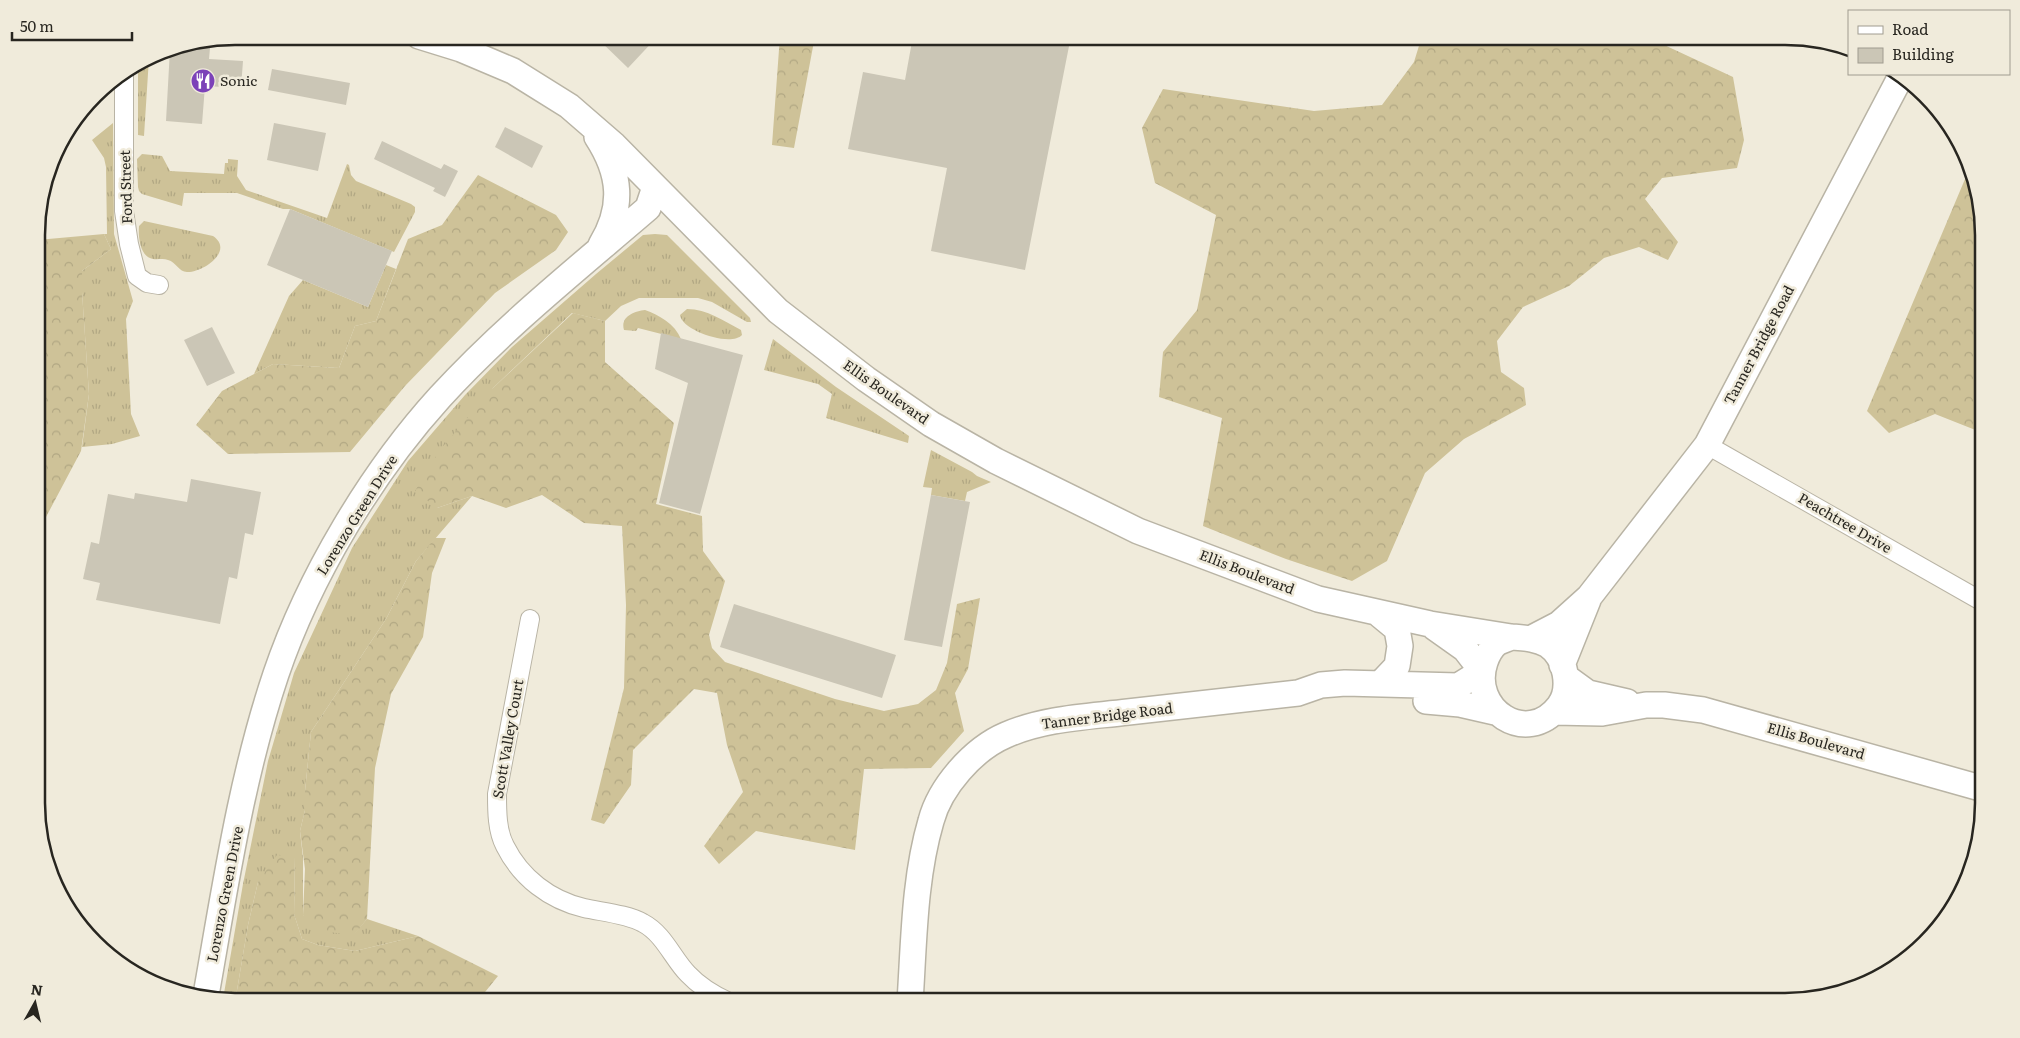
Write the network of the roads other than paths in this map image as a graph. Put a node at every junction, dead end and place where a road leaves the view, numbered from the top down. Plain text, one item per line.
1 (448, 45) edge
2 (124, 80) edge
3 (1898, 82) edge
4 (569, 106) junction
5 (655, 187) junction
6 (586, 261) junction
7 (160, 285) dead end
8 (1706, 445) junction
9 (1589, 597) junction
10 (1975, 597) edge
11 (1380, 614) junction
12 (530, 619) dead end
13 (1430, 624) junction
14 (1521, 638) junction
15 (1482, 671) junction
16 (1564, 671) junction
17 (1380, 684) junction
18 (1298, 693) junction
19 (1646, 705) junction
20 (1495, 712) junction
21 (1554, 712) junction
22 (1975, 787) edge
23 (207, 990) edge
24 (710, 993) edge
25 (911, 993) edge

1 - 4 main road, Ellis Boulevard
2 - 7 street, Ford Street
3 - 8 main road, Tanner Bridge Road
4 - 5 main road, Ellis Boulevard
4 - 6 main road
5 - 6 main road, Lorenzo Green Drive
5 - 11 main road, Ellis Boulevard
6 - 23 main road, Lorenzo Green Drive
8 - 9 main road, Tanner Bridge Road
8 - 10 street, Peachtree Drive
9 - 14 main road, Tanner Bridge Road
9 - 16 main road, Tanner Bridge Road
11 - 13 main road, Ellis Boulevard
11 - 17 main road
12 - 24 street, Scott Valley Court
13 - 14 main road, Ellis Boulevard
13 - 15 main road, Ellis Boulevard
14 - 15 main road
14 - 16 main road
15 - 17 main road, Tanner Bridge Road
15 - 20 main road
16 - 19 main road, Ellis Boulevard
16 - 21 main road
17 - 18 main road, Tanner Bridge Road
18 - 20 main road, Tanner Bridge Road
18 - 25 main road, Tanner Bridge Road
19 - 21 main road, Ellis Boulevard
19 - 22 main road, Ellis Boulevard
20 - 21 main road

